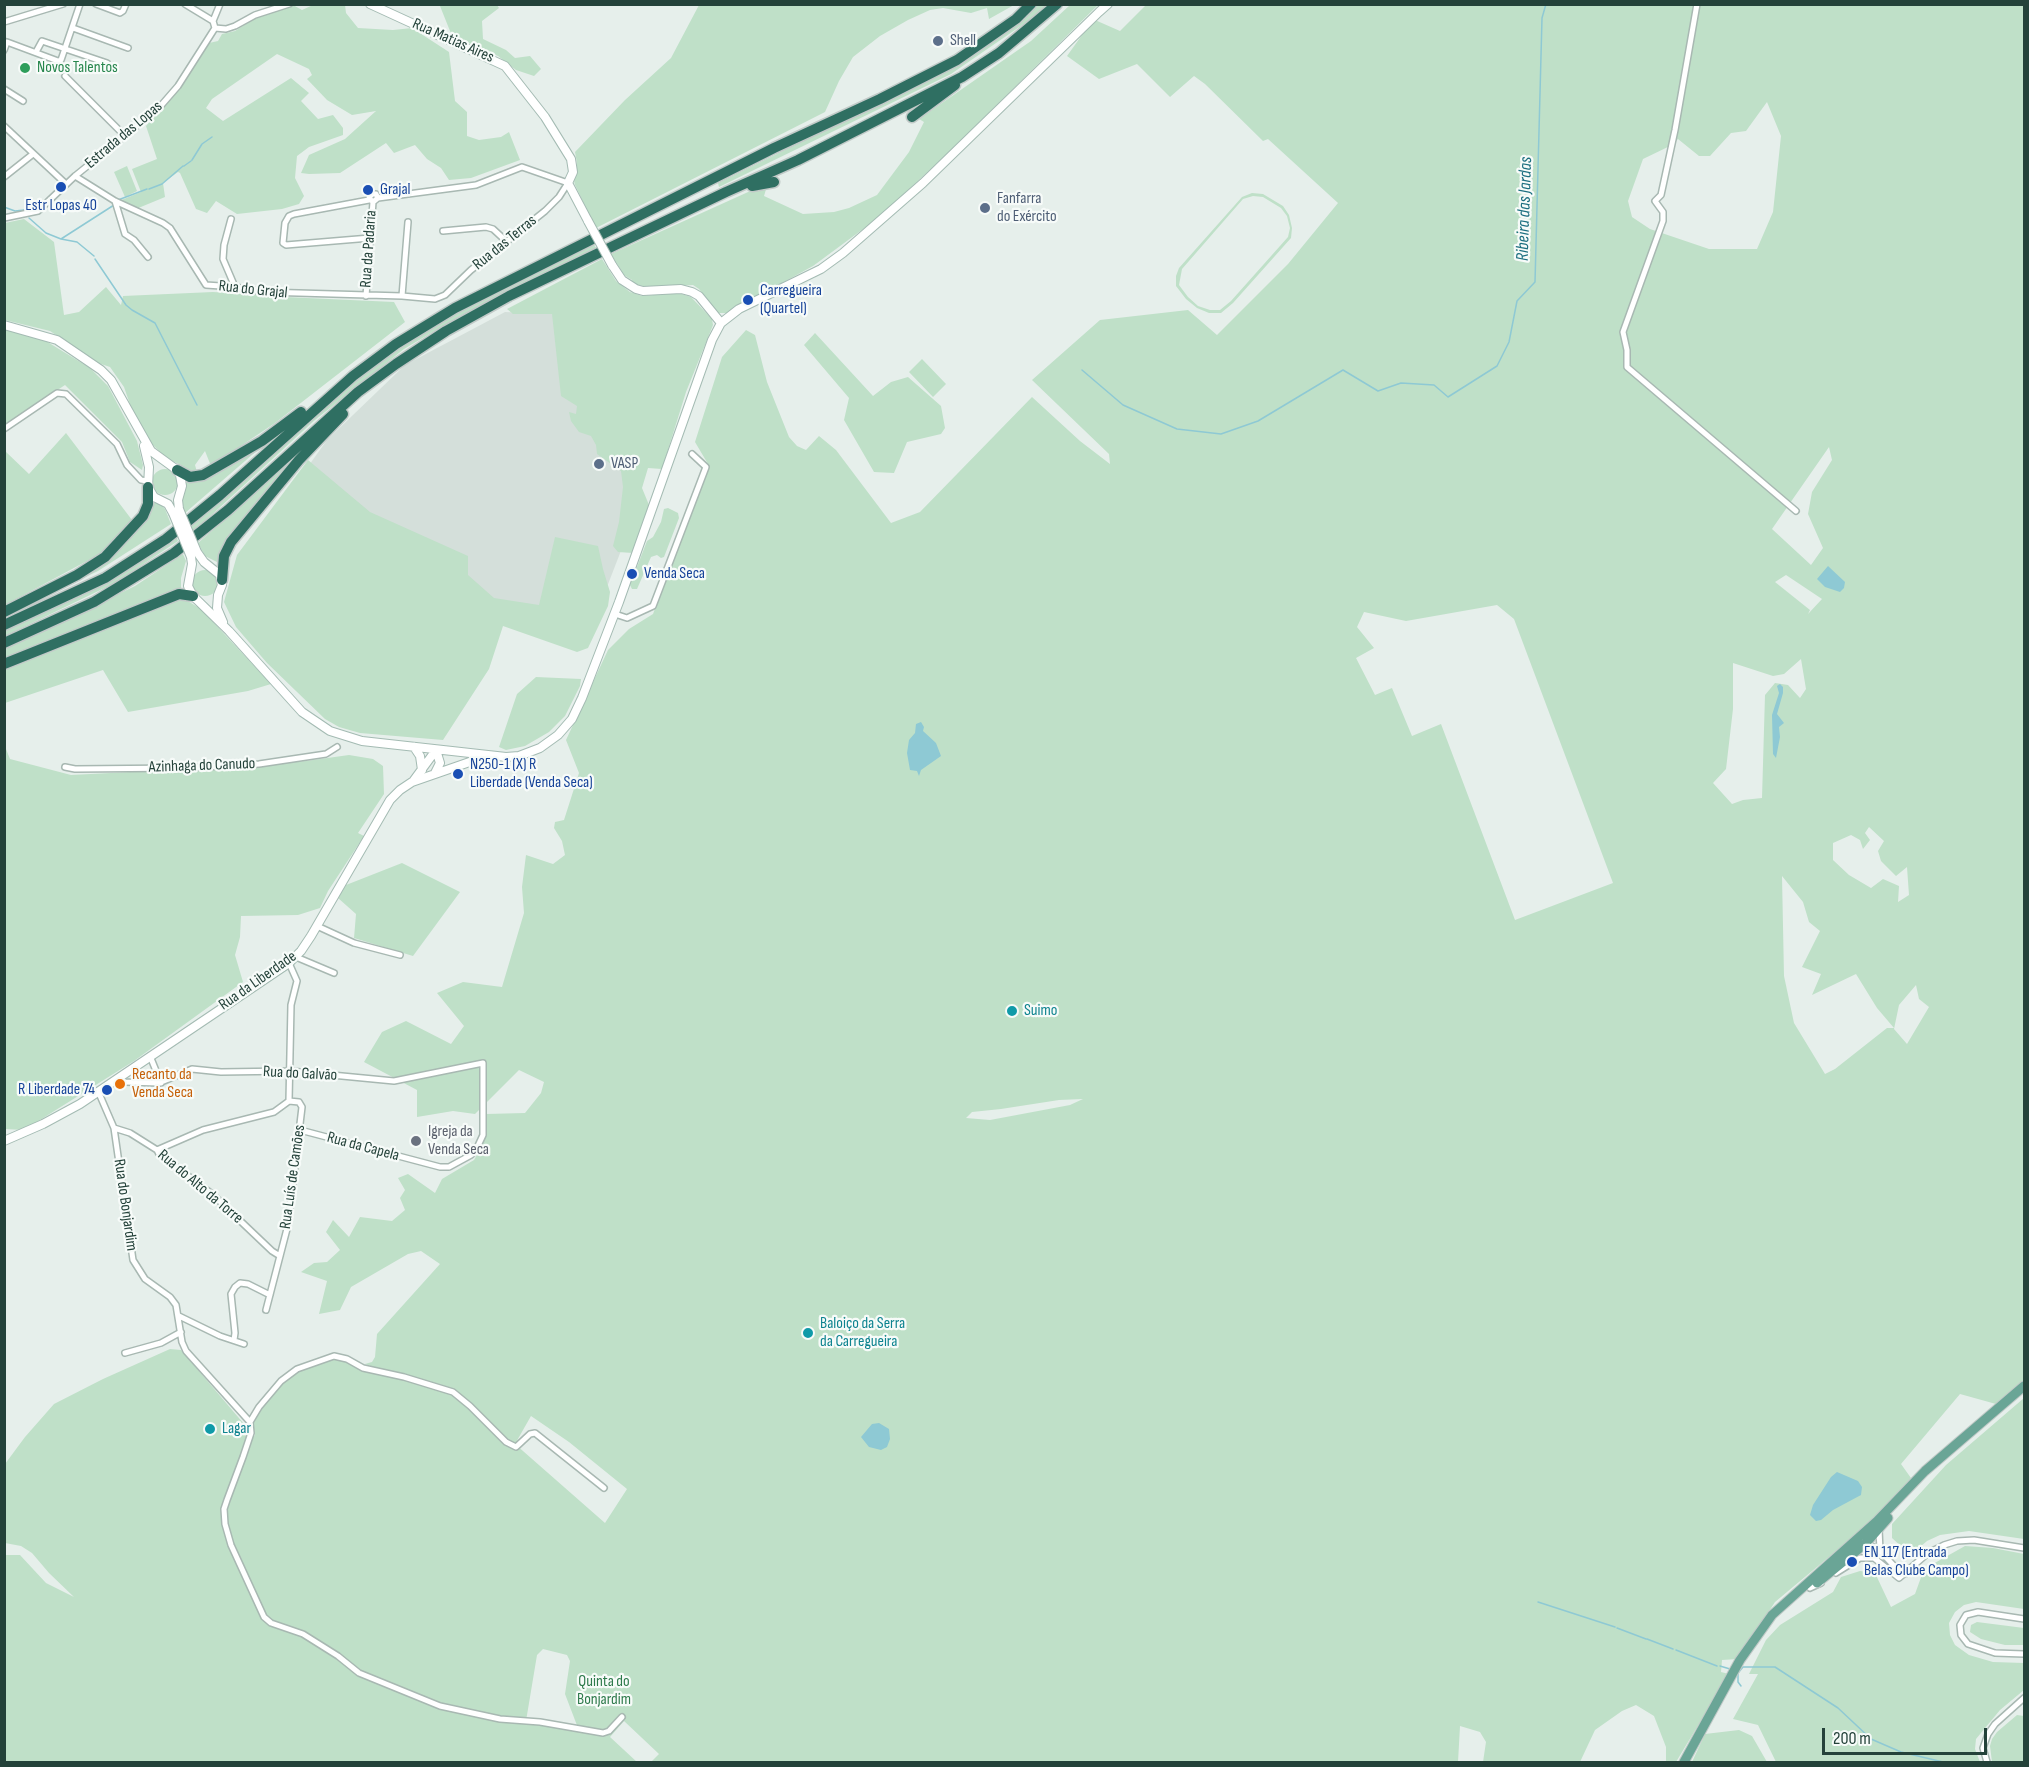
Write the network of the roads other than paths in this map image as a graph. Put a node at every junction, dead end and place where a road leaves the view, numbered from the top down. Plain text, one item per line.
1 (63, 4) edge
2 (80, 4) edge
3 (96, 4) edge
4 (126, 4) edge
5 (185, 4) edge
6 (220, 4) edge
7 (289, 4) edge
8 (370, 4) edge
9 (1023, 4) edge
10 (1031, 4) edge
11 (1057, 4) edge
12 (1108, 4) edge
13 (1697, 4) edge
14 (49, 7) edge
15 (1007, 16) dead end
16 (4, 22) edge
17 (214, 24) junction
18 (73, 28) junction
19 (128, 48) dead end
20 (65, 49) junction
21 (4, 50) edge
22 (36, 52) junction
23 (107, 63) dead end
24 (65, 76) dead end
25 (962, 77) junction
26 (4, 89) edge
27 (23, 101) dead end
28 (834, 112) dead end
29 (912, 117) dead end
30 (4, 126) edge
31 (125, 136) junction
32 (774, 148) junction
33 (33, 154) junction
34 (63, 171) dead end
35 (57, 176) junction
36 (75, 176) junction
37 (4, 177) edge
38 (774, 182) dead end
39 (568, 183) junction
40 (66, 184) junction
41 (726, 192) junction
42 (373, 200) junction
43 (115, 201) junction
44 (4, 218) edge
45 (231, 219) dead end
46 (408, 222) dead end
47 (443, 231) dead end
48 (370, 238) junction
49 (506, 241) junction
50 (190, 246) dead end
51 (182, 247) junction
52 (148, 257) dead end
53 (235, 287) junction
54 (366, 296) junction
55 (402, 296) junction
56 (439, 299) joint
57 (721, 323) junction
58 (4, 325) edge
59 (396, 364) junction
60 (353, 376) junction
61 (4, 429) edge
62 (140, 434) junction
63 (692, 454) dead end
64 (175, 468) junction
65 (148, 481) junction
66 (180, 491) junction
67 (159, 499) junction
68 (1796, 510) dead end
69 (176, 511) junction
70 (194, 555) junction
71 (209, 566) junction
72 (190, 575) junction
73 (222, 580) junction
74 (218, 595) junction
75 (195, 598) junction
76 (4, 612) edge
77 (615, 614) junction
78 (4, 625) edge
79 (229, 631) junction
80 (4, 643) edge
81 (4, 664) edge
82 (337, 747) dead end
83 (414, 747) junction
84 (436, 750) junction
85 (489, 756) junction
86 (64, 767) dead end
87 (422, 770) junction
88 (434, 774) junction
89 (412, 782) junction
90 (317, 926) junction
91 (400, 955) dead end
92 (292, 960) junction
93 (334, 973) dead end
94 (150, 1056) junction
95 (483, 1062) joint
96 (290, 1071) junction
97 (119, 1078) junction
98 (162, 1083) junction
99 (98, 1091) junction
100 (289, 1101) junction
101 (114, 1128) junction
102 (300, 1130) junction
103 (4, 1141) edge
104 (157, 1150) junction
105 (280, 1256) junction
106 (270, 1295) junction
107 (266, 1310) dead end
108 (178, 1316) junction
109 (181, 1332) junction
110 (234, 1340) junction
111 (244, 1344) dead end
112 (125, 1353) dead end
113 (2025, 1386) edge
114 (250, 1422) junction
115 (1940, 1460) junction
116 (604, 1488) dead end
117 (1893, 1506) junction
118 (1880, 1528) junction
119 (1866, 1543) junction
120 (1851, 1545) junction
121 (2025, 1548) edge
122 (1880, 1551) junction
123 (1874, 1558) junction
124 (1907, 1573) junction
125 (1810, 1588) junction
126 (2025, 1619) edge
127 (1763, 1627) junction
128 (2025, 1654) edge
129 (2025, 1698) edge
130 (622, 1716) dead end
131 (1684, 1762) edge
132 (1987, 1762) edge

1 - 14 street
2 - 18 street
3 - 4 street
5 - 17 street
6 - 17 street, Estrada das Lopas
7 - 17 street
8 - 39 main road, Rua Matias Aires
9 - 15 highway
10 - 32 highway
11 - 25 highway
12 - 57 main road
13 - 68 street
14 - 16 street
17 - 31 street, Estrada das Lopas
18 - 19 street
18 - 20 street
20 - 22 street
20 - 22 street
20 - 23 street
21 - 22 street
24 - 31 street
25 - 29 highway
25 - 41 highway
26 - 27 street
28 - 32 highway
30 - 33 street
31 - 36 street, Estrada das Lopas
32 - 60 highway
33 - 35 street
33 - 37 street
34 - 35 street
35 - 40 street
36 - 40 street, Estrada das Lopas
36 - 43 street, Rua do Grajal
38 - 41 highway
39 - 42 street
39 - 49 street, Rua das Terras
39 - 57 main road, bridge
40 - 44 street, Estrada das Lopas
41 - 59 highway
42 - 48 street, Rua da Padaria
42 - 48 street
43 - 51 street, Rua do Grajal
43 - 52 street
45 - 53 street
46 - 55 street
47 - 49 street
48 - 54 street, Rua da Padaria
49 - 56 street, Rua das Terras
50 - 51 street
51 - 53 street, Rua do Grajal
53 - 54 street, Rua do Grajal
54 - 55 street, Rua do Grajal
55 - 56 street, Rua do Grajal
57 - 77 main road
58 - 62 main road
59 - 73 highway
59 - 80 highway
60 - 64 highway
60 - 78 highway
61 - 65 street
62 - 64 main road
62 - 65 main road
63 - 77 street
64 - 65 main road
64 - 66 main road
65 - 67 main road
65 - 76 highway
66 - 67 main road
66 - 69 main road
67 - 69 main road
69 - 70 main road, bridge
70 - 71 main road
70 - 72 main road
71 - 72 main road
71 - 73 main road
72 - 75 main road
73 - 74 main road
74 - 75 main road
74 - 79 main road
75 - 79 main road
75 - 81 highway
77 - 85 main road
79 - 83 main road
82 - 86 street, Azinhaga do Canudo
83 - 84 main road
83 - 87 main road
84 - 85 main road
84 - 87 main road
84 - 88 main road
85 - 88 main road, Rua da Liberdade
87 - 89 main road
88 - 89 main road, Rua da Liberdade
89 - 90 main road, Rua da Liberdade
90 - 91 street
90 - 92 main road, Rua da Liberdade
92 - 93 street
92 - 94 main road, Rua da Liberdade
92 - 96 street, Rua Luís de Camões
94 - 97 main road, Rua da Liberdade
94 - 98 street
95 - 96 street, Rua do Galvão
95 - 102 street, Rua da Capela
96 - 98 street, Rua do Galvão
96 - 100 street, Rua Luís de Camões
97 - 98 street, Rua do Galvão
97 - 99 main road, Rua da Liberdade
99 - 101 street, Rua do Bonjardim
99 - 103 main road, Rua da Liberdade
100 - 102 street, Rua Luís de Camões
100 - 104 street
101 - 104 street, Rua do Alto da Torre
101 - 108 street, Rua do Bonjardim
102 - 105 street, Rua Luís de Camões
104 - 105 street, Rua do Alto da Torre
105 - 106 street, Rua Luís de Camões
106 - 107 street, Rua Luís de Camões
106 - 110 street
108 - 109 street, Rua do Bonjardim
108 - 110 street
109 - 112 street
109 - 114 street, Rua do Bonjardim
110 - 111 street
113 - 115 main road
114 - 116 street
114 - 130 street
115 - 117 main road
115 - 118 main road
117 - 119 main road
117 - 120 main road
118 - 119 main road
118 - 122 street
119 - 120 main road
119 - 122 street
119 - 123 street
119 - 125 main road
120 - 127 main road
121 - 124 street
122 - 124 street
123 - 124 street
123 - 125 street
125 - 127 main road
126 - 128 street
127 - 131 main road
129 - 132 street

